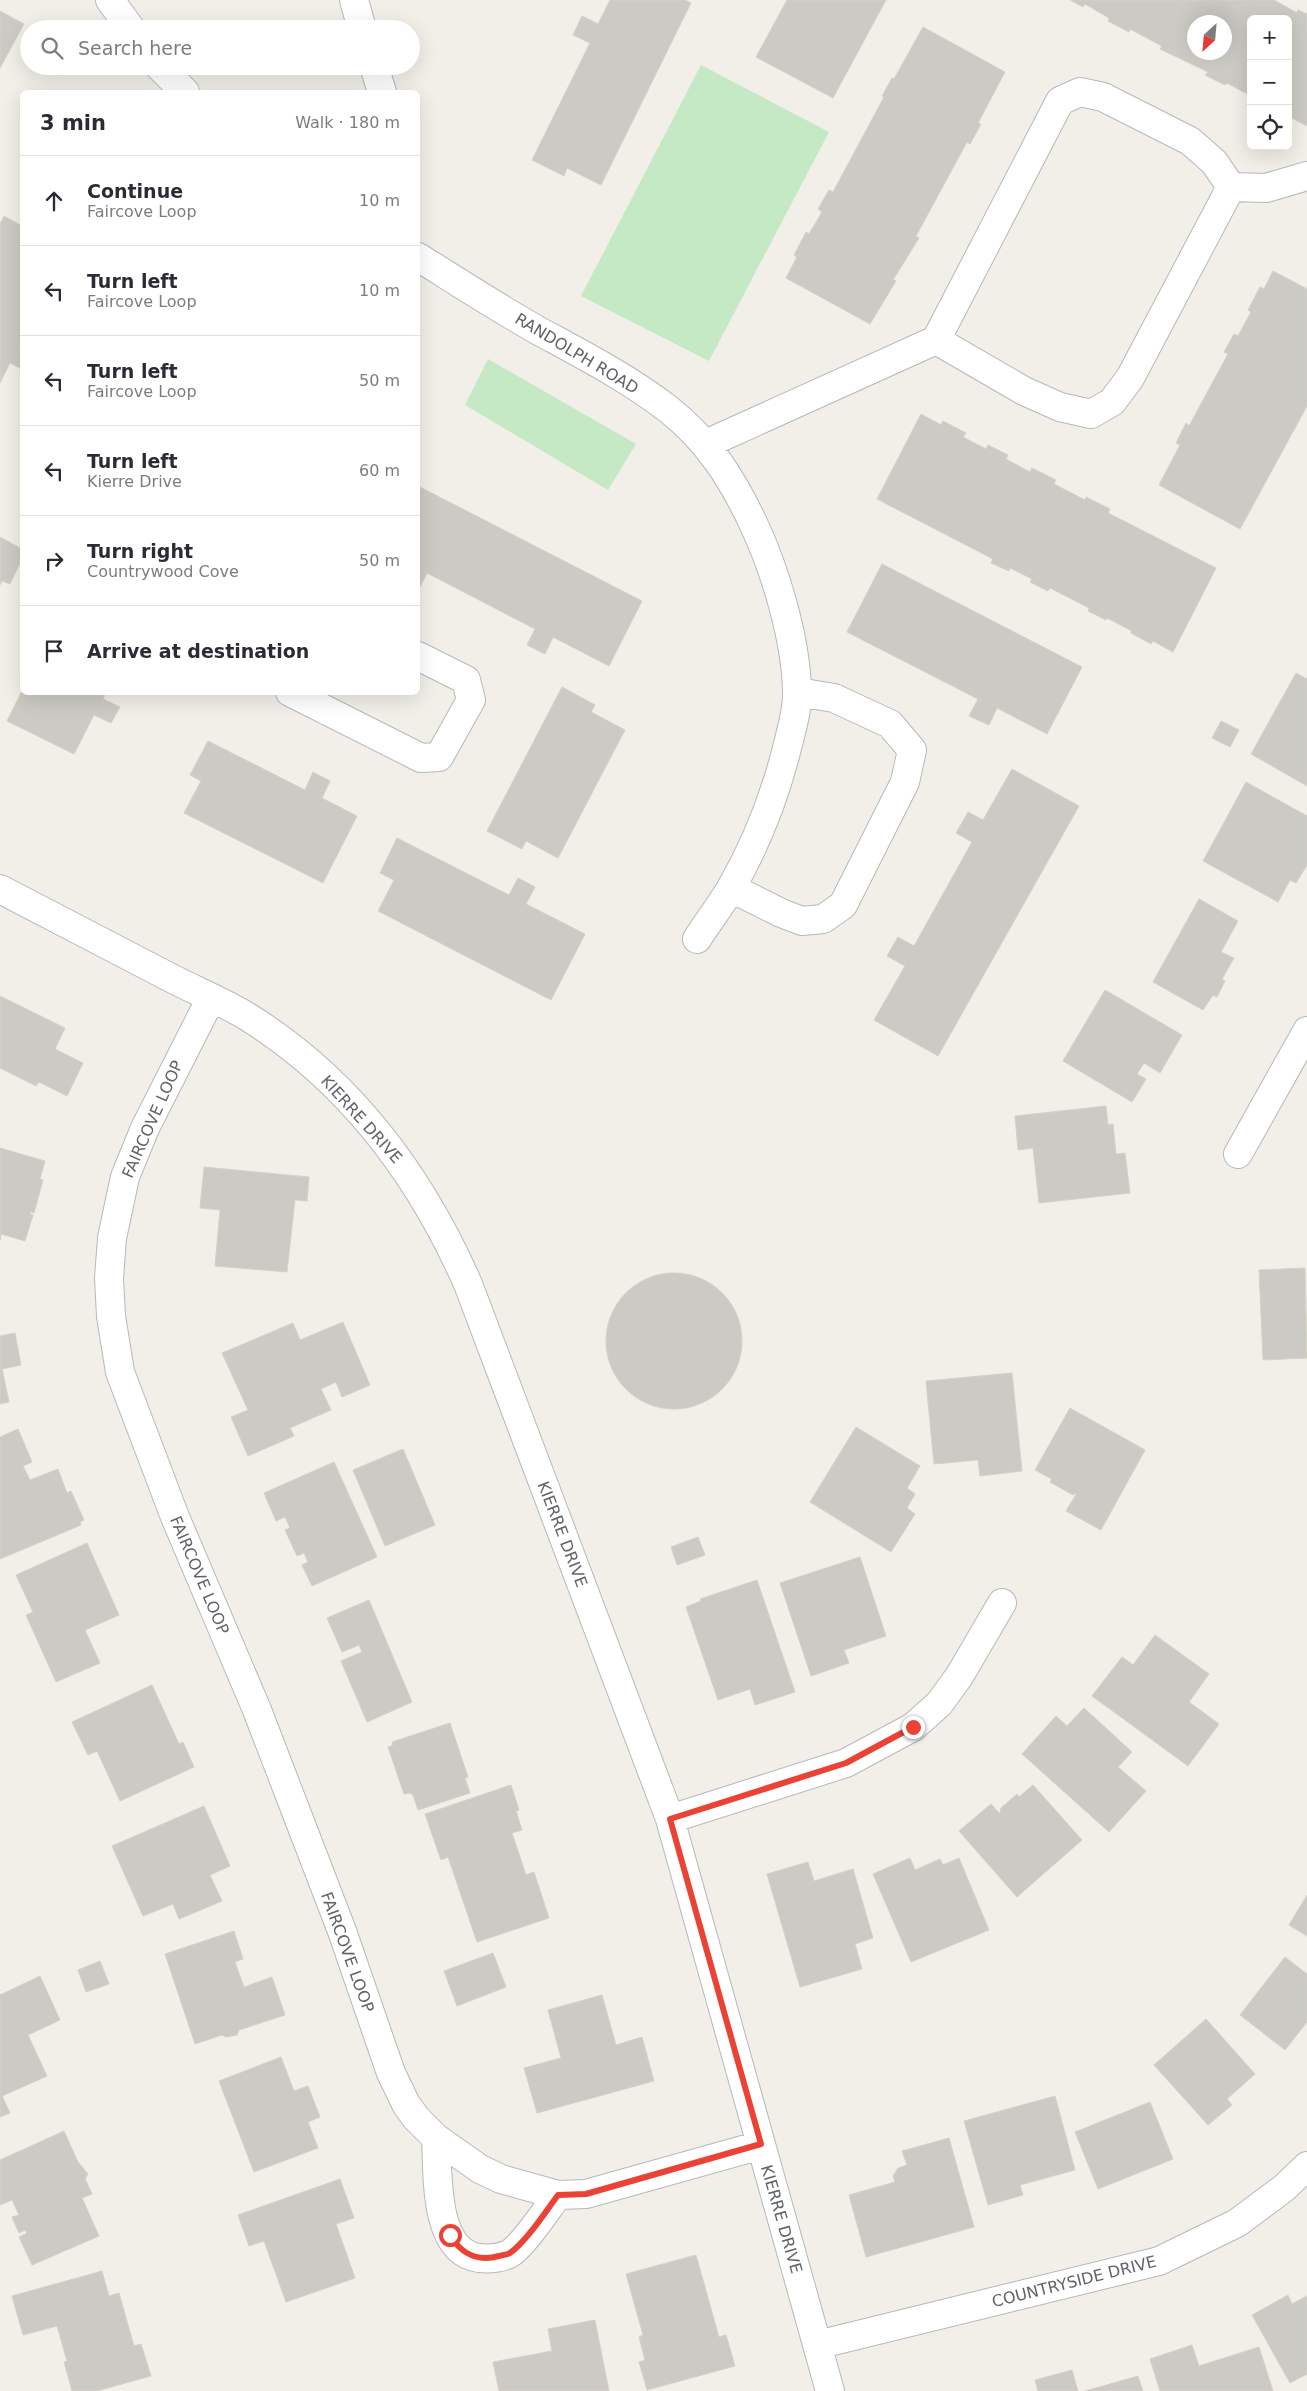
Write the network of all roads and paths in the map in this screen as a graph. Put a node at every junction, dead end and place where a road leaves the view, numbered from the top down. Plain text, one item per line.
1 (110, 0) edge
2 (354, 0) edge
3 (124, 20) edge
4 (360, 20) edge
5 (168, 75) edge
6 (377, 75) edge
7 (182, 90) edge
8 (381, 90) edge
9 (1307, 176) edge
10 (1231, 187) junction
11 (420, 258) edge
12 (936, 340) junction
13 (706, 444) junction
14 (420, 657) edge
15 (798, 692) junction
16 (296, 695) edge
17 (731, 888) junction
18 (0, 889) edge
19 (697, 939) dead end
20 (211, 998) junction
21 (1307, 1030) edge
22 (1238, 1154) dead end
23 (1002, 1603) dead end
24 (670, 1819) junction
25 (436, 2138) junction
26 (761, 2144) junction
27 (1307, 2166) edge
28 (558, 2195) junction
29 (817, 2345) junction
30 (830, 2391) edge

1 - 3 street
2 - 4 street
5 - 7 street
6 - 8 street
9 - 10 street
10 - 12 street
10 - 12 street
11 - 13 street, RANDOLPH ROAD
12 - 13 street
13 - 15 street, RANDOLPH ROAD
14 - 16 street
15 - 17 street, RANDOLPH ROAD
15 - 17 street
17 - 19 street, RANDOLPH ROAD
18 - 20 street, KIERRE DRIVE
20 - 24 street, KIERRE DRIVE
20 - 25 street, FAIRCOVE LOOP
21 - 22 street
23 - 24 street
24 - 26 street, KIERRE DRIVE
25 - 28 street, FAIRCOVE LOOP
25 - 28 street
26 - 28 street, FAIRCOVE LOOP
26 - 29 street, KIERRE DRIVE
27 - 29 street, COUNTRYSIDE DRIVE
29 - 30 street, KIERRE DRIVE

